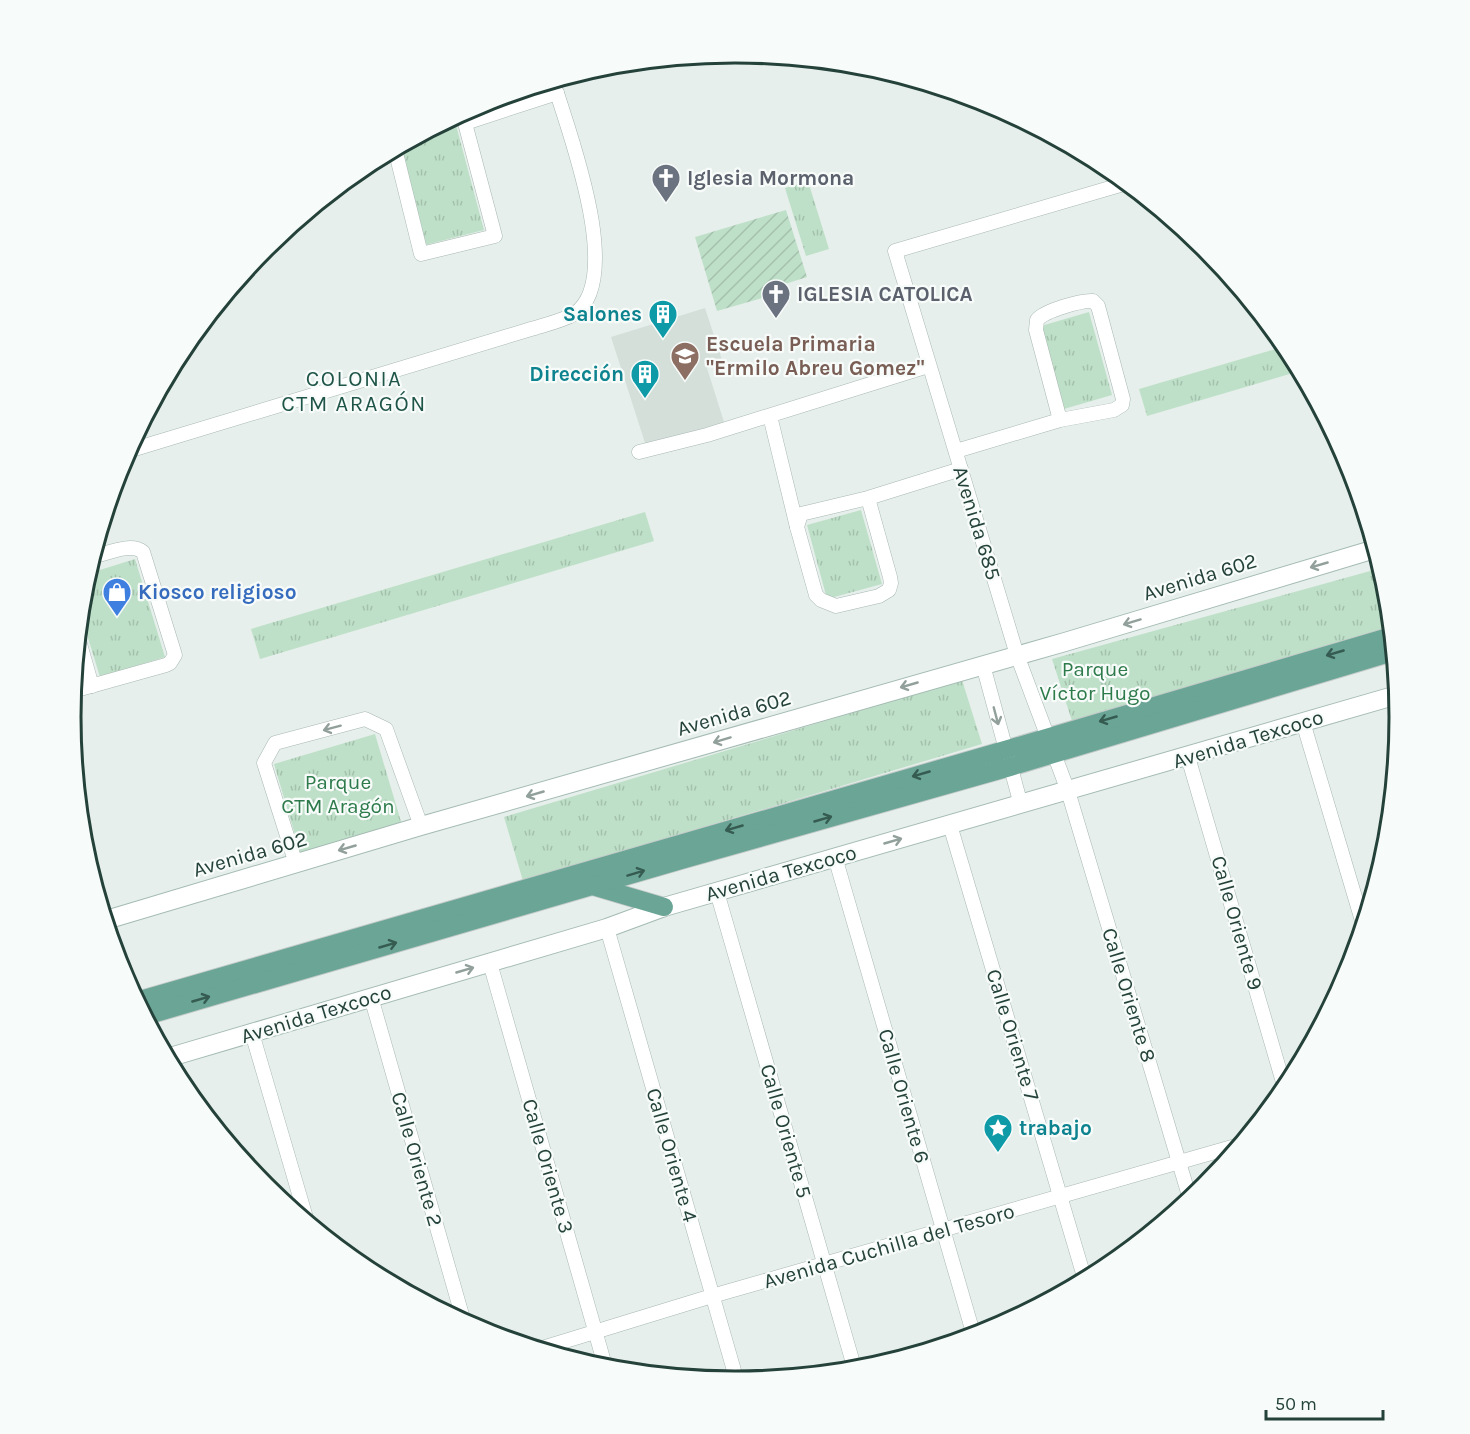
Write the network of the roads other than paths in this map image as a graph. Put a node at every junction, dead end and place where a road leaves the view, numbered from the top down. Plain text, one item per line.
1 (553, 89) edge
2 (460, 124) edge
3 (397, 158) edge
4 (1116, 186) edge
5 (928, 366) junction
6 (770, 416) junction
7 (1060, 420) junction
8 (139, 448) edge
9 (956, 451) junction
10 (639, 452) dead end
11 (961, 469) junction
12 (868, 498) junction
13 (797, 527) junction
14 (1368, 551) edge
15 (102, 554) edge
16 (1384, 639) edge
17 (1386, 654) edge
18 (1017, 655) junction
19 (84, 658) edge
20 (983, 665) junction
21 (92, 686) junction
22 (82, 689) edge
23 (1389, 697) edge
24 (1303, 722) junction
25 (1050, 746) junction
26 (1188, 757) junction
27 (1008, 759) junction
28 (1068, 791) junction
29 (1021, 805) junction
30 (950, 825) junction
31 (421, 826) junction
32 (835, 857) junction
33 (296, 864) junction
34 (593, 886) junction
35 (717, 892) junction
36 (664, 907) junction
37 (1359, 911) edge
38 (113, 918) edge
39 (607, 928) junction
40 (490, 963) junction
41 (371, 997) junction
42 (145, 999) edge
43 (152, 1014) edge
44 (252, 1033) junction
45 (176, 1055) edge
46 (1281, 1076) edge
47 (1227, 1148) edge
48 (1179, 1161) junction
49 (1187, 1189) edge
50 (1060, 1196) junction
51 (303, 1208) edge
52 (943, 1230) junction
53 (825, 1264) junction
54 (1081, 1271) edge
55 (712, 1296) junction
56 (461, 1310) edge
57 (971, 1326) edge
58 (595, 1332) junction
59 (552, 1344) edge
60 (602, 1357) edge
61 (852, 1360) edge
62 (734, 1371) edge

1 - 8 street
2 - 3 street
4 - 5 street, Avenida 685
5 - 6 street
5 - 9 street, Avenida 685
6 - 10 street
6 - 13 street
7 - 7 street
7 - 9 street
9 - 11 street, Avenida 685
11 - 12 street
11 - 18 street, Avenida 685
12 - 13 street
12 - 13 street
14 -> 18 main road, Avenida 602
15 - 21 street
16 -> 25 main road
17 - 25 main road
18 - 20 main road, Avenida 602
18 - 25 street, Avenida 685
19 - 21 street
20 -> 27 street
20 -> 31 main road, Avenida 602
21 - 22 street
23 - 24 main road, Avenida Texcoco
24 - 26 main road, Avenida Texcoco
24 - 37 street
25 - 27 main road
25 - 28 street, Avenida 685
26 - 28 main road, Avenida Texcoco
26 - 46 street, Calle Oriente 9
27 - 29 street
34 -> 27 main road
27 -> 42 main road
28 - 29 main road, Avenida Texcoco
28 - 48 street, Calle Oriente 8
29 - 30 main road, Avenida Texcoco
32 -> 30 main road, Avenida Texcoco
30 - 50 street, Calle Oriente 7
31 -> 33 main road, Avenida 602
31 -> 33 street
32 - 35 main road, Avenida Texcoco
32 - 52 street, Calle Oriente 6
33 - 38 main road, Avenida 602
34 - 36 main road
43 -> 34 main road
35 - 36 main road, Avenida Texcoco
35 - 53 street, Calle Oriente 5
36 - 39 main road, Avenida Texcoco
39 - 40 main road, Avenida Texcoco
39 - 55 street, Calle Oriente 4
41 -> 40 main road, Avenida Texcoco
40 - 58 street, Calle Oriente 3
41 - 44 main road, Avenida Texcoco
41 - 56 street, Calle Oriente 2
44 - 45 main road, Avenida Texcoco
44 - 51 street
47 - 48 street, Avenida Cuchilla del Tesoro
48 - 49 street, Calle Oriente 8
48 - 50 street, Avenida Cuchilla del Tesoro
50 - 52 street, Avenida Cuchilla del Tesoro
50 - 54 street, Calle Oriente 7
52 - 53 street, Avenida Cuchilla del Tesoro
52 - 57 street, Calle Oriente 6
53 - 55 street, Avenida Cuchilla del Tesoro
53 - 61 street, Calle Oriente 5
55 - 58 street, Avenida Cuchilla del Tesoro
55 - 62 street, Calle Oriente 4
58 - 59 street, Avenida Cuchilla del Tesoro
58 - 60 street, Calle Oriente 3

